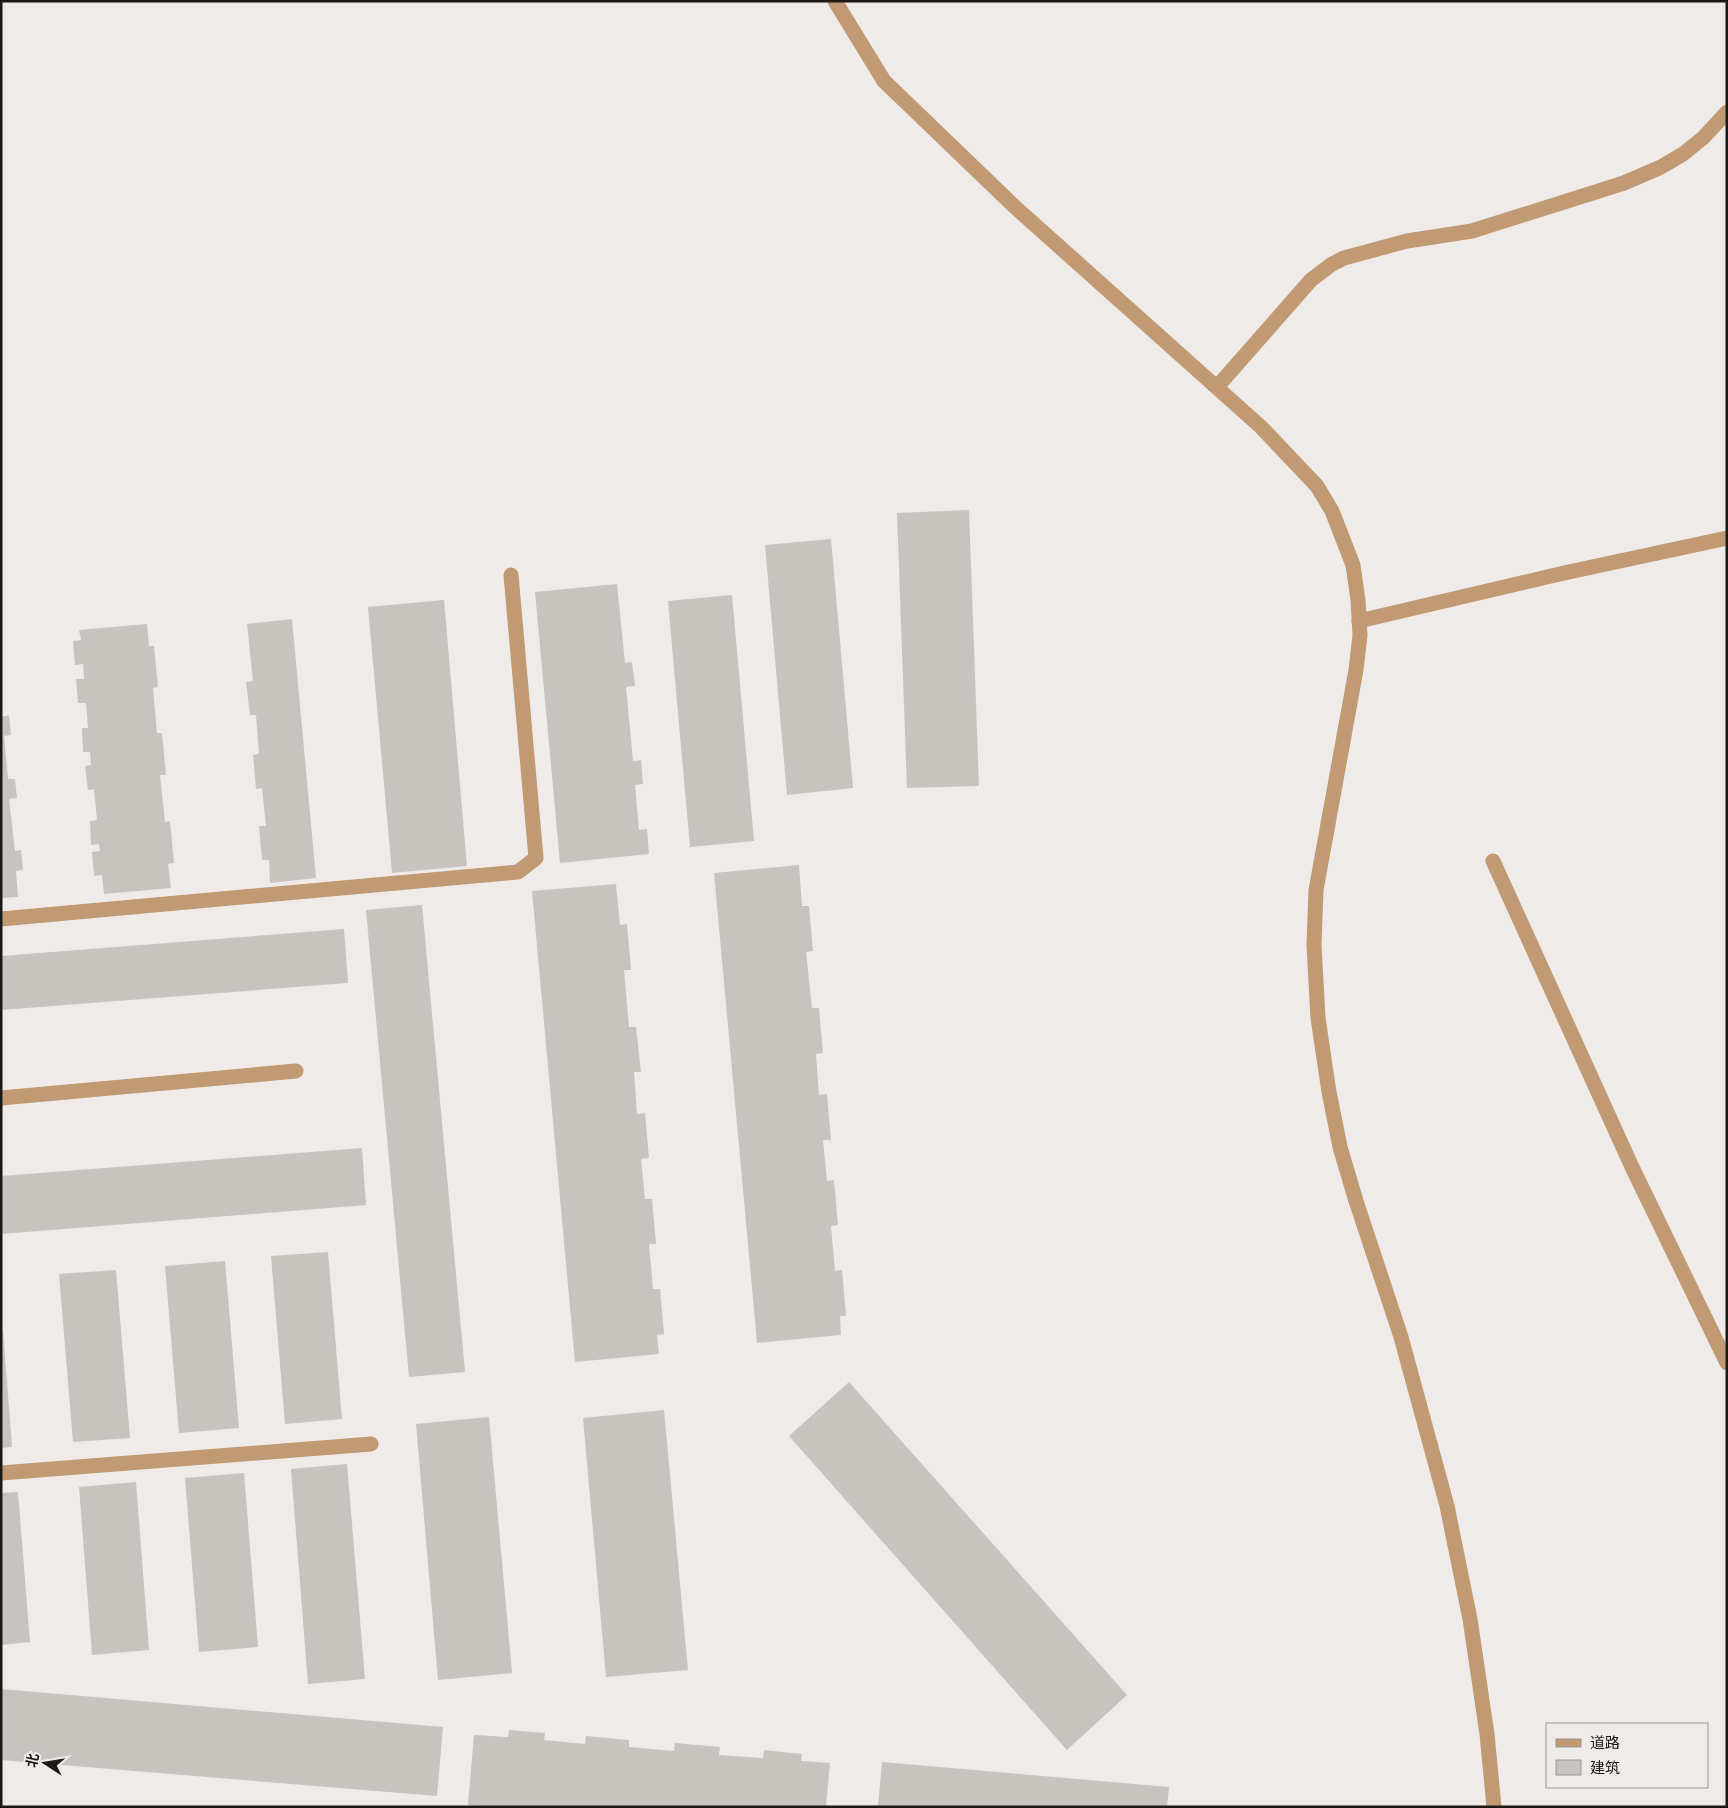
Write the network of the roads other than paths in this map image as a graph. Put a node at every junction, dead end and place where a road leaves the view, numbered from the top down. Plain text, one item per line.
1 (834, 1) edge
2 (1727, 112) edge
3 (1217, 387) junction
4 (1727, 538) edge
5 (511, 575) dead end
6 (1359, 622) junction
7 (1493, 861) dead end
8 (1, 919) edge
9 (296, 1071) dead end
10 (1, 1098) edge
11 (1727, 1363) edge
12 (371, 1444) dead end
13 (1, 1472) edge
14 (1494, 1807) edge

1 - 3 street
2 - 3 street
3 - 6 street
4 - 6 street
5 - 8 street
6 - 14 street
7 - 11 street
9 - 10 street
12 - 13 street

